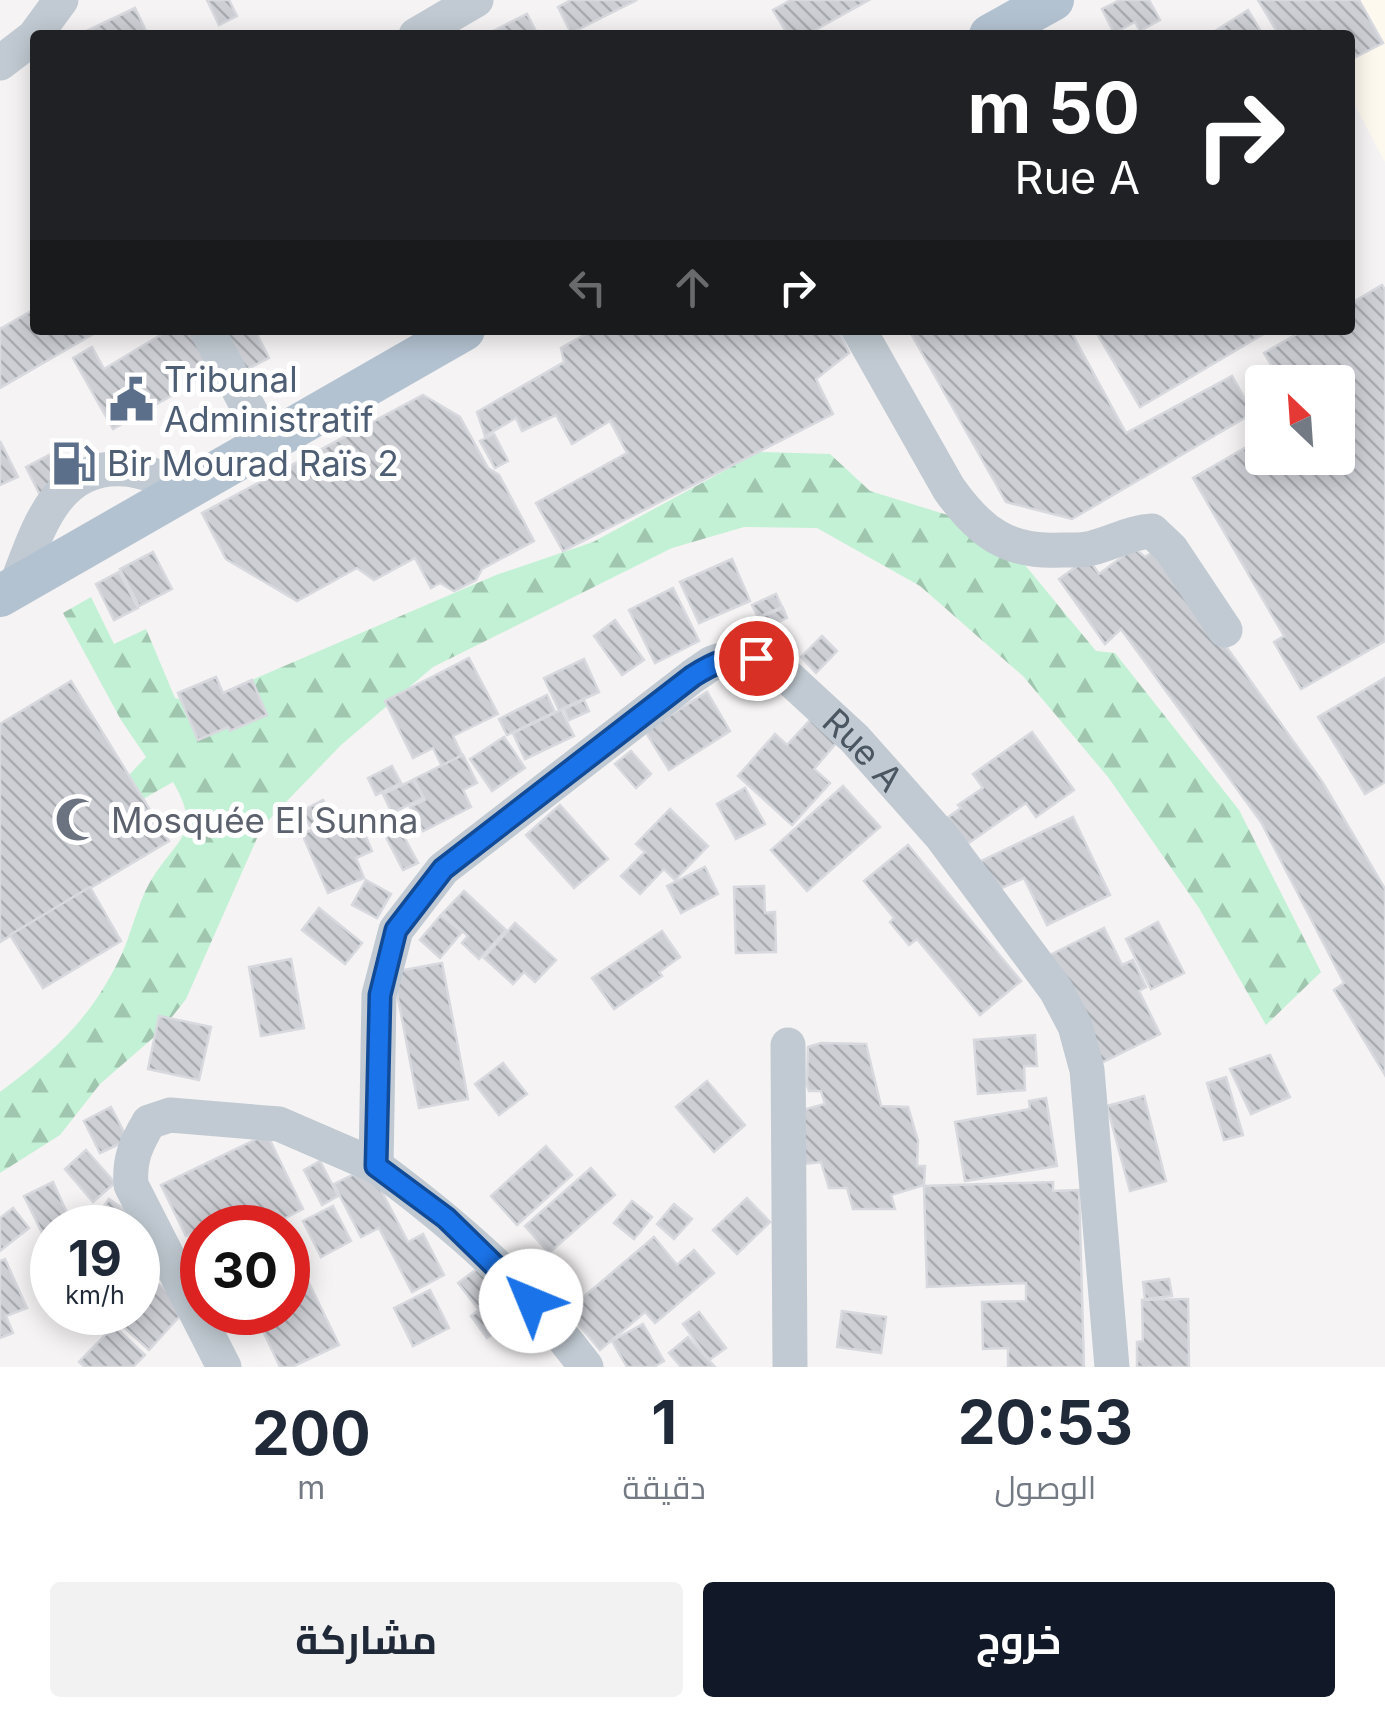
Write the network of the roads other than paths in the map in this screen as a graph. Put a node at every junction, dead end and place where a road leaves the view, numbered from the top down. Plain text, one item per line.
1 (60, 0) edge
2 (476, 0) edge
3 (1053, 0) edge
4 (38, 30) edge
5 (425, 30) edge
6 (999, 30) edge
7 (30, 39) edge
8 (0, 63) edge
9 (210, 335) edge
10 (455, 335) edge
11 (862, 335) edge
12 (266, 440) junction
13 (186, 487) junction
14 (8, 591) edge
15 (1224, 630) dead end
16 (788, 1045) dead end
17 (376, 1166) junction
18 (224, 1367) edge
19 (586, 1367) edge
20 (790, 1367) edge
21 (1112, 1367) edge

1 - 4 street
2 - 5 street
3 - 6 main road
7 - 8 street
9 - 12 street
10 - 12 main road
11 - 15 street
12 - 13 main road
13 - 14 main road
13 - 14 street
16 - 20 street
17 - 18 street
17 - 19 street
17 - 21 street, Rue A

